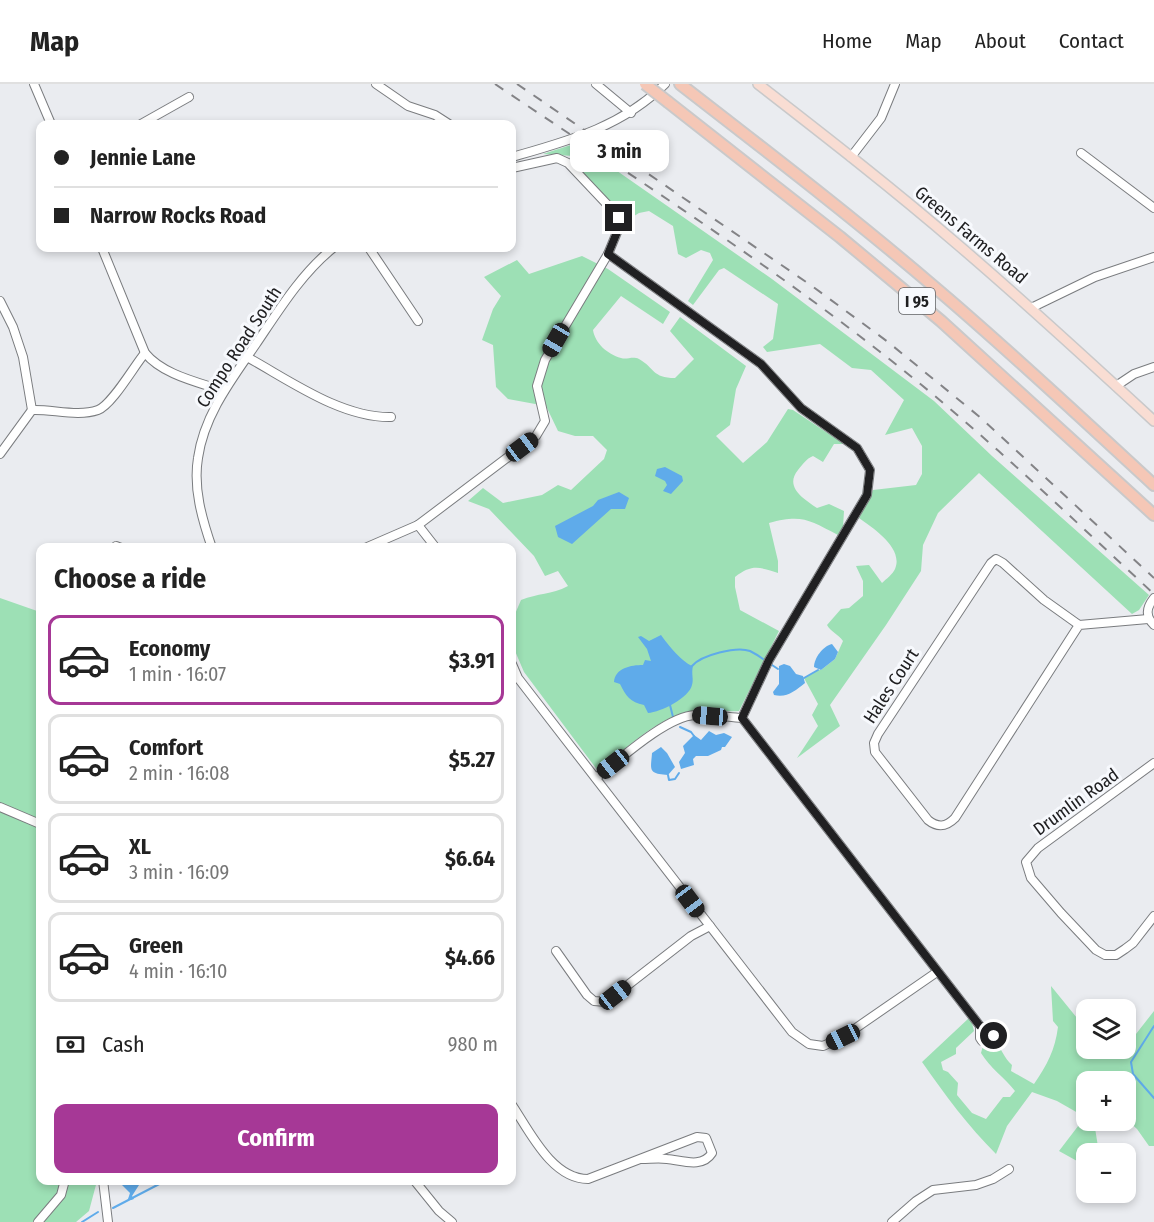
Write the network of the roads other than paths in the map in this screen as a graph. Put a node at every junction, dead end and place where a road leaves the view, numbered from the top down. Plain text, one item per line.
1 (34, 84) edge
2 (376, 84) edge
3 (596, 84) edge
4 (645, 84) edge
5 (665, 84) edge
6 (758, 84) edge
7 (895, 84) edge
8 (682, 85) edge
9 (189, 97) dead end
10 (631, 113) junction
11 (49, 120) edge
12 (148, 120) edge
13 (443, 120) edge
14 (1081, 153) dead end
15 (516, 156) edge
16 (851, 157) junction
17 (516, 167) edge
18 (1154, 208) edge
19 (104, 252) edge
20 (329, 252) edge
21 (372, 252) edge
22 (608, 254) junction
23 (1154, 257) edge
24 (0, 301) edge
25 (1031, 308) junction
26 (418, 321) dead end
27 (145, 352) junction
28 (247, 357) junction
29 (1154, 367) edge
30 (1116, 386) junction
31 (224, 391) junction
32 (32, 410) junction
33 (391, 417) dead end
34 (1154, 421) edge
35 (0, 454) edge
36 (1154, 485) edge
37 (1154, 515) edge
38 (418, 525) junction
39 (211, 543) edge
40 (377, 543) edge
41 (432, 543) edge
42 (1152, 600) edge
43 (1151, 622) edge
44 (1079, 624) junction
45 (516, 673) edge
46 (742, 718) junction
47 (1154, 763) edge
48 (596, 778) junction
49 (0, 807) edge
50 (36, 822) edge
51 (700, 913) junction
52 (1154, 916) edge
53 (710, 926) junction
54 (691, 936) junction
55 (556, 951) dead end
56 (938, 972) junction
57 (980, 1026) dead end
58 (516, 1110) edge
59 (642, 1159) junction
60 (1009, 1169) dead end
61 (64, 1185) edge
62 (104, 1185) edge
63 (418, 1185) edge
64 (38, 1222) edge
65 (108, 1222) edge
66 (452, 1222) edge
67 (892, 1222) edge

1 - 11 street
2 - 13 street
3 - 10 street
4 - 37 highway, I 95, bridge
5 - 10 street
6 - 16 main road, Greens Farms Road
7 - 16 street
8 - 36 highway, I 95
9 - 12 street
10 - 15 street
14 - 18 street
16 - 25 main road, Greens Farms Road
17 - 22 street
19 - 27 street
20 - 28 street, Compo Road South
21 - 26 street
22 - 38 street
22 - 46 street
23 - 25 street
24 - 32 street
25 - 30 main road, Greens Farms Road
27 - 31 street
27 - 32 street
28 - 31 street, Compo Road South
28 - 33 street
29 - 30 street
30 - 34 main road, Greens Farms Road
31 - 39 street, Compo Road South
32 - 35 street
38 - 40 street
38 - 41 street
42 - 43 street
43 - 44 street
44 - 44 street, Hales Court
45 - 48 street
46 - 48 street
46 - 56 street
47 - 52 street, Drumlin Road
48 - 51 street
49 - 50 street
51 - 53 street
51 - 54 street
53 - 54 street
53 - 56 street
54 - 55 street
56 - 57 street
58 - 59 street
59 - 59 street
60 - 67 street
61 - 64 street
62 - 65 street
63 - 66 street

